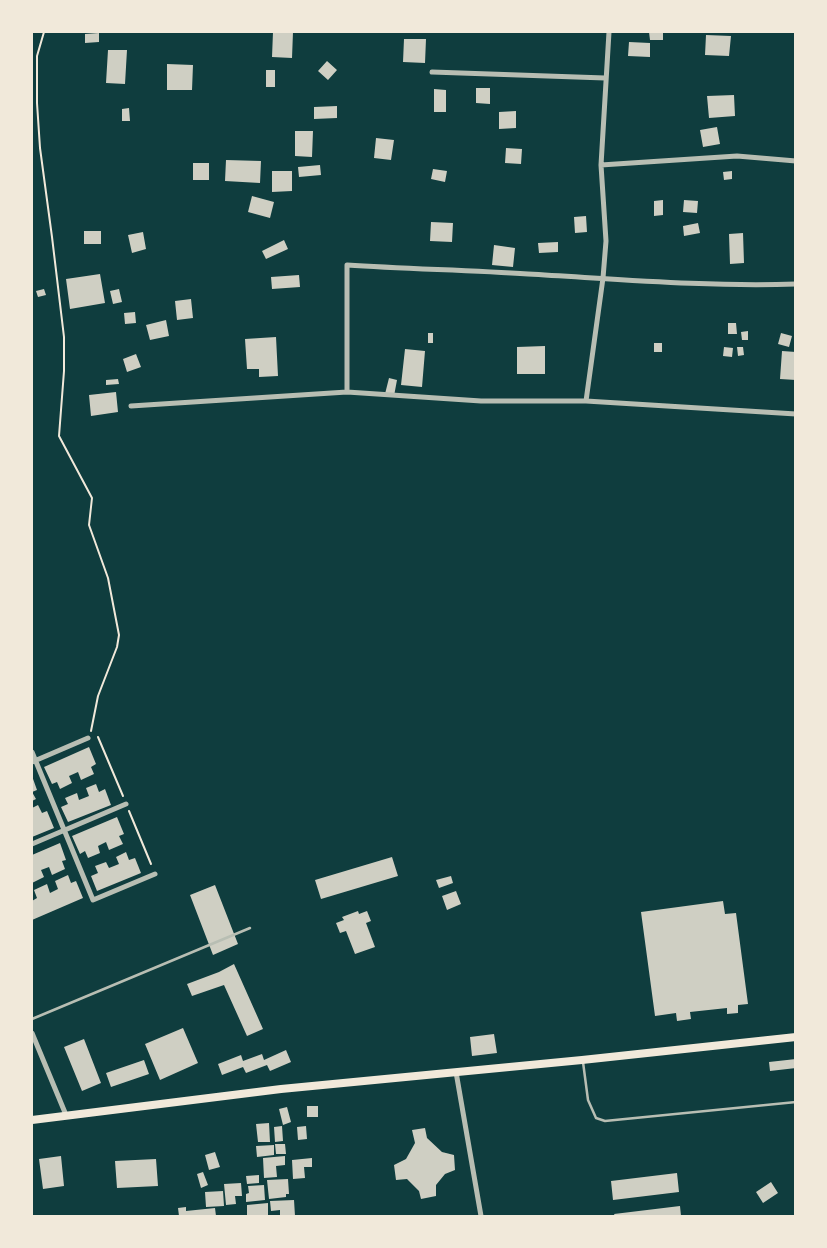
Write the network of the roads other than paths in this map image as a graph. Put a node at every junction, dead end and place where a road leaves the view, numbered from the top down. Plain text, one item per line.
1 (609, 32) edge
2 (432, 72) dead end
3 (605, 78) junction
4 (796, 161) edge
5 (601, 165) junction
6 (603, 278) junction
7 (796, 284) edge
8 (347, 392) junction
9 (586, 401) junction
10 (131, 406) dead end
11 (796, 414) edge
12 (88, 738) road end
13 (32, 752) edge
14 (33, 761) edge
15 (126, 804) dead end
16 (64, 830) junction
17 (32, 844) edge
18 (155, 874) dead end
19 (250, 928) dead end
20 (32, 1019) edge
21 (32, 1033) edge
22 (796, 1037) edge
23 (582, 1060) junction
24 (456, 1072) junction
25 (796, 1102) edge
26 (65, 1115) junction
27 (32, 1120) edge
28 (481, 1216) edge

1 - 3 street
2 - 3 street
3 - 5 street
4 - 5 street
5 - 6 street
6 - 7 street
6 - 8 street
6 - 9 street
8 - 9 street
8 - 10 street
9 - 11 street
12 - 14 street
13 - 14 street
14 - 16 street
15 - 16 street
16 - 17 street
16 - 18 street
19 - 20 lane
21 - 26 street
22 - 23 main road
23 - 24 main road
23 - 25 lane
24 - 26 main road
24 - 28 street
26 - 27 main road

